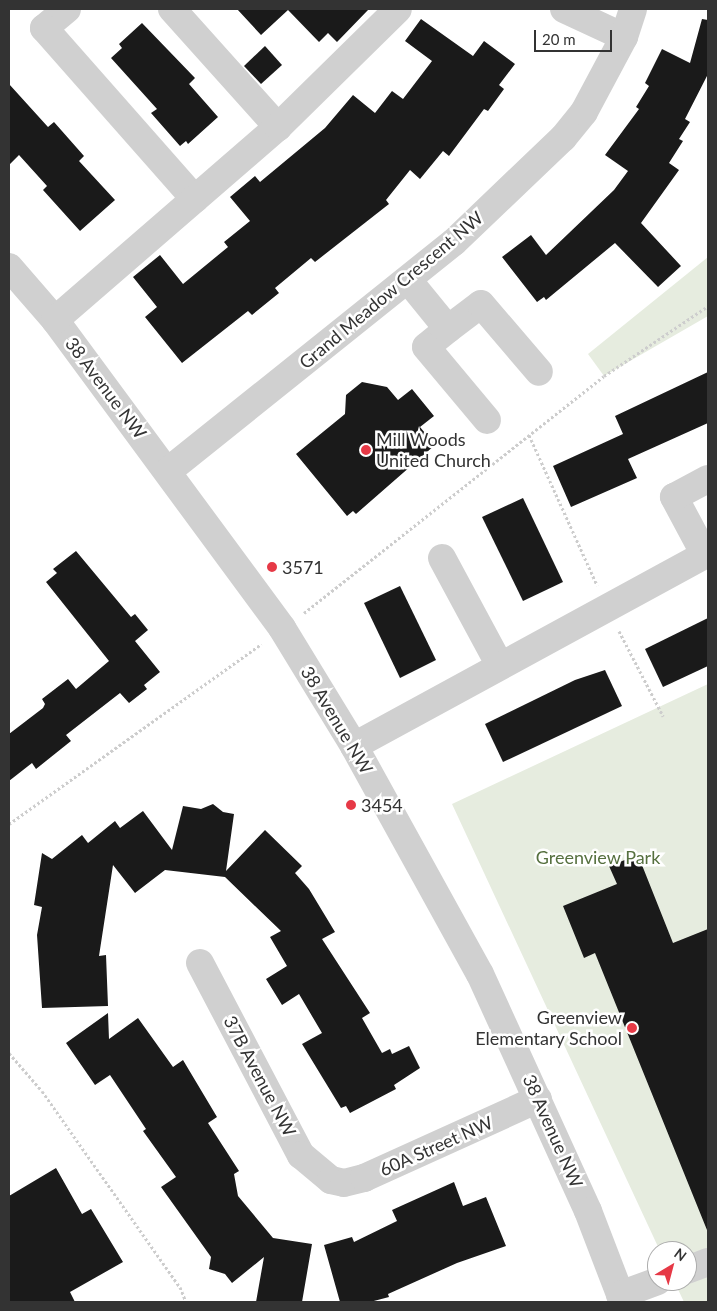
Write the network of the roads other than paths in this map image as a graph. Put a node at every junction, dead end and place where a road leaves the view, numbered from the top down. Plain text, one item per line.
1 (67, 9) edge
2 (172, 9) edge
3 (398, 9) edge
4 (564, 9) edge
5 (633, 9) edge
6 (624, 37) junction
7 (278, 127) junction
8 (195, 199) junction
9 (9, 267) edge
10 (408, 280) junction
11 (55, 320) junction
12 (448, 329) junction
13 (540, 372) dead end
14 (487, 420) dead end
15 (168, 471) junction
16 (708, 479) edge
17 (707, 554) edge
18 (442, 558) dead end
19 (499, 664) junction
20 (354, 746) junction
21 (200, 963) dead end
22 (538, 1099) junction
23 (331, 1180) joint
24 (647, 1286) edge
25 (622, 1299) edge

1 - 8 street
2 - 7 street
3 - 7 street
4 - 6 street
5 - 6 street, Grand Meadow Crescent NW
6 - 10 street, Grand Meadow Crescent NW
7 - 8 street
8 - 11 street
9 - 11 street, 38 Avenue NW
10 - 12 street
10 - 15 street, Grand Meadow Crescent NW
11 - 15 street, 38 Avenue NW
12 - 13 street
12 - 14 street
15 - 20 street, 38 Avenue NW
16 - 17 street
17 - 19 street
18 - 19 street
19 - 20 street
20 - 22 street, 38 Avenue NW
21 - 23 street, 37B Avenue NW
22 - 23 street, 60A Street NW
22 - 25 street, 38 Avenue NW
24 - 25 street

